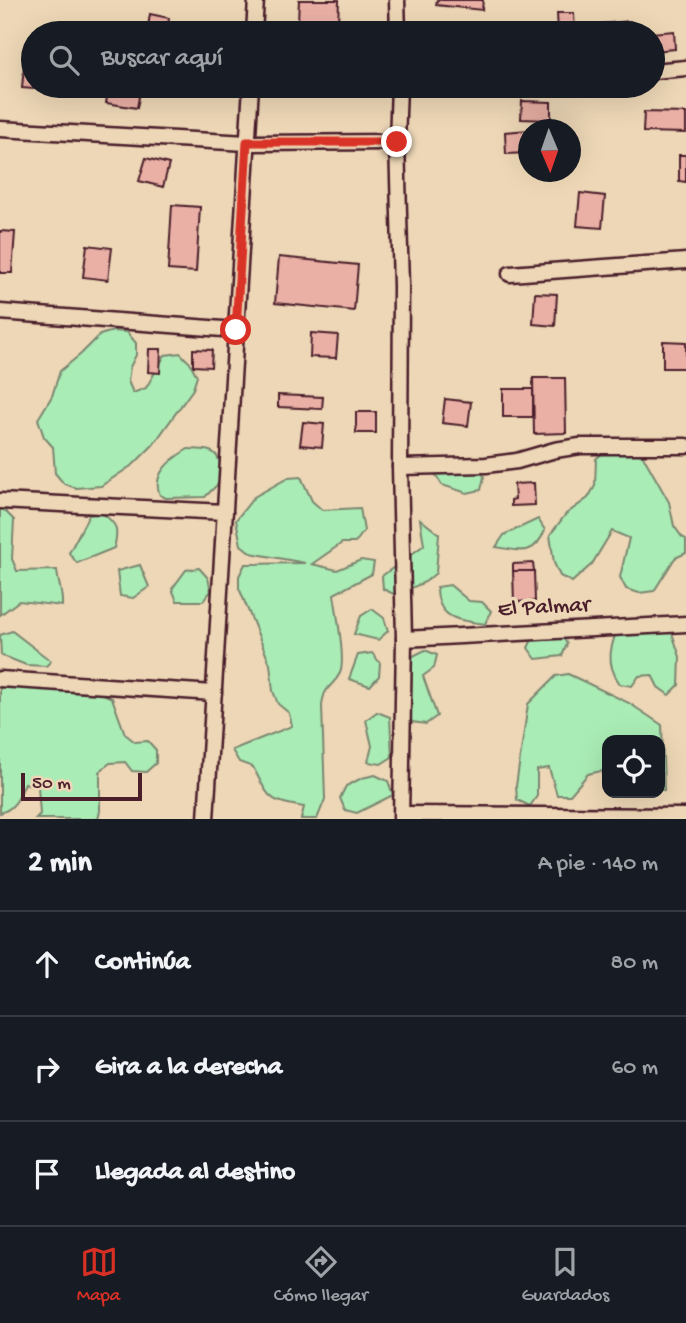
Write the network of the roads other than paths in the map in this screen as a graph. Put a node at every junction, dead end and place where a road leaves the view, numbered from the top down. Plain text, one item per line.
1 (256, 0) edge
2 (397, 0) edge
3 (255, 21) edge
4 (398, 21) edge
5 (686, 68) edge
6 (665, 70) edge
7 (250, 98) edge
8 (399, 98) edge
9 (0, 129) edge
10 (247, 142) junction
11 (397, 142) junction
12 (686, 261) edge
13 (510, 274) dead end
14 (0, 312) edge
15 (236, 330) junction
16 (686, 446) edge
17 (400, 467) junction
18 (0, 501) edge
19 (225, 512) junction
20 (686, 624) edge
21 (404, 639) junction
22 (0, 680) edge
23 (214, 693) junction
24 (402, 816) edge
25 (686, 816) edge
26 (628, 817) edge
27 (206, 819) edge

1 - 3 street
2 - 4 street
5 - 6 street
7 - 10 street
8 - 11 street
9 - 10 street
10 - 11 street
10 - 15 street
11 - 17 street
12 - 13 street
14 - 15 street
15 - 19 street
16 - 17 street
17 - 21 street
18 - 19 street
19 - 23 street
20 - 21 street, El Palmar
21 - 24 street
22 - 23 street
23 - 27 street
24 - 26 street
25 - 26 street

